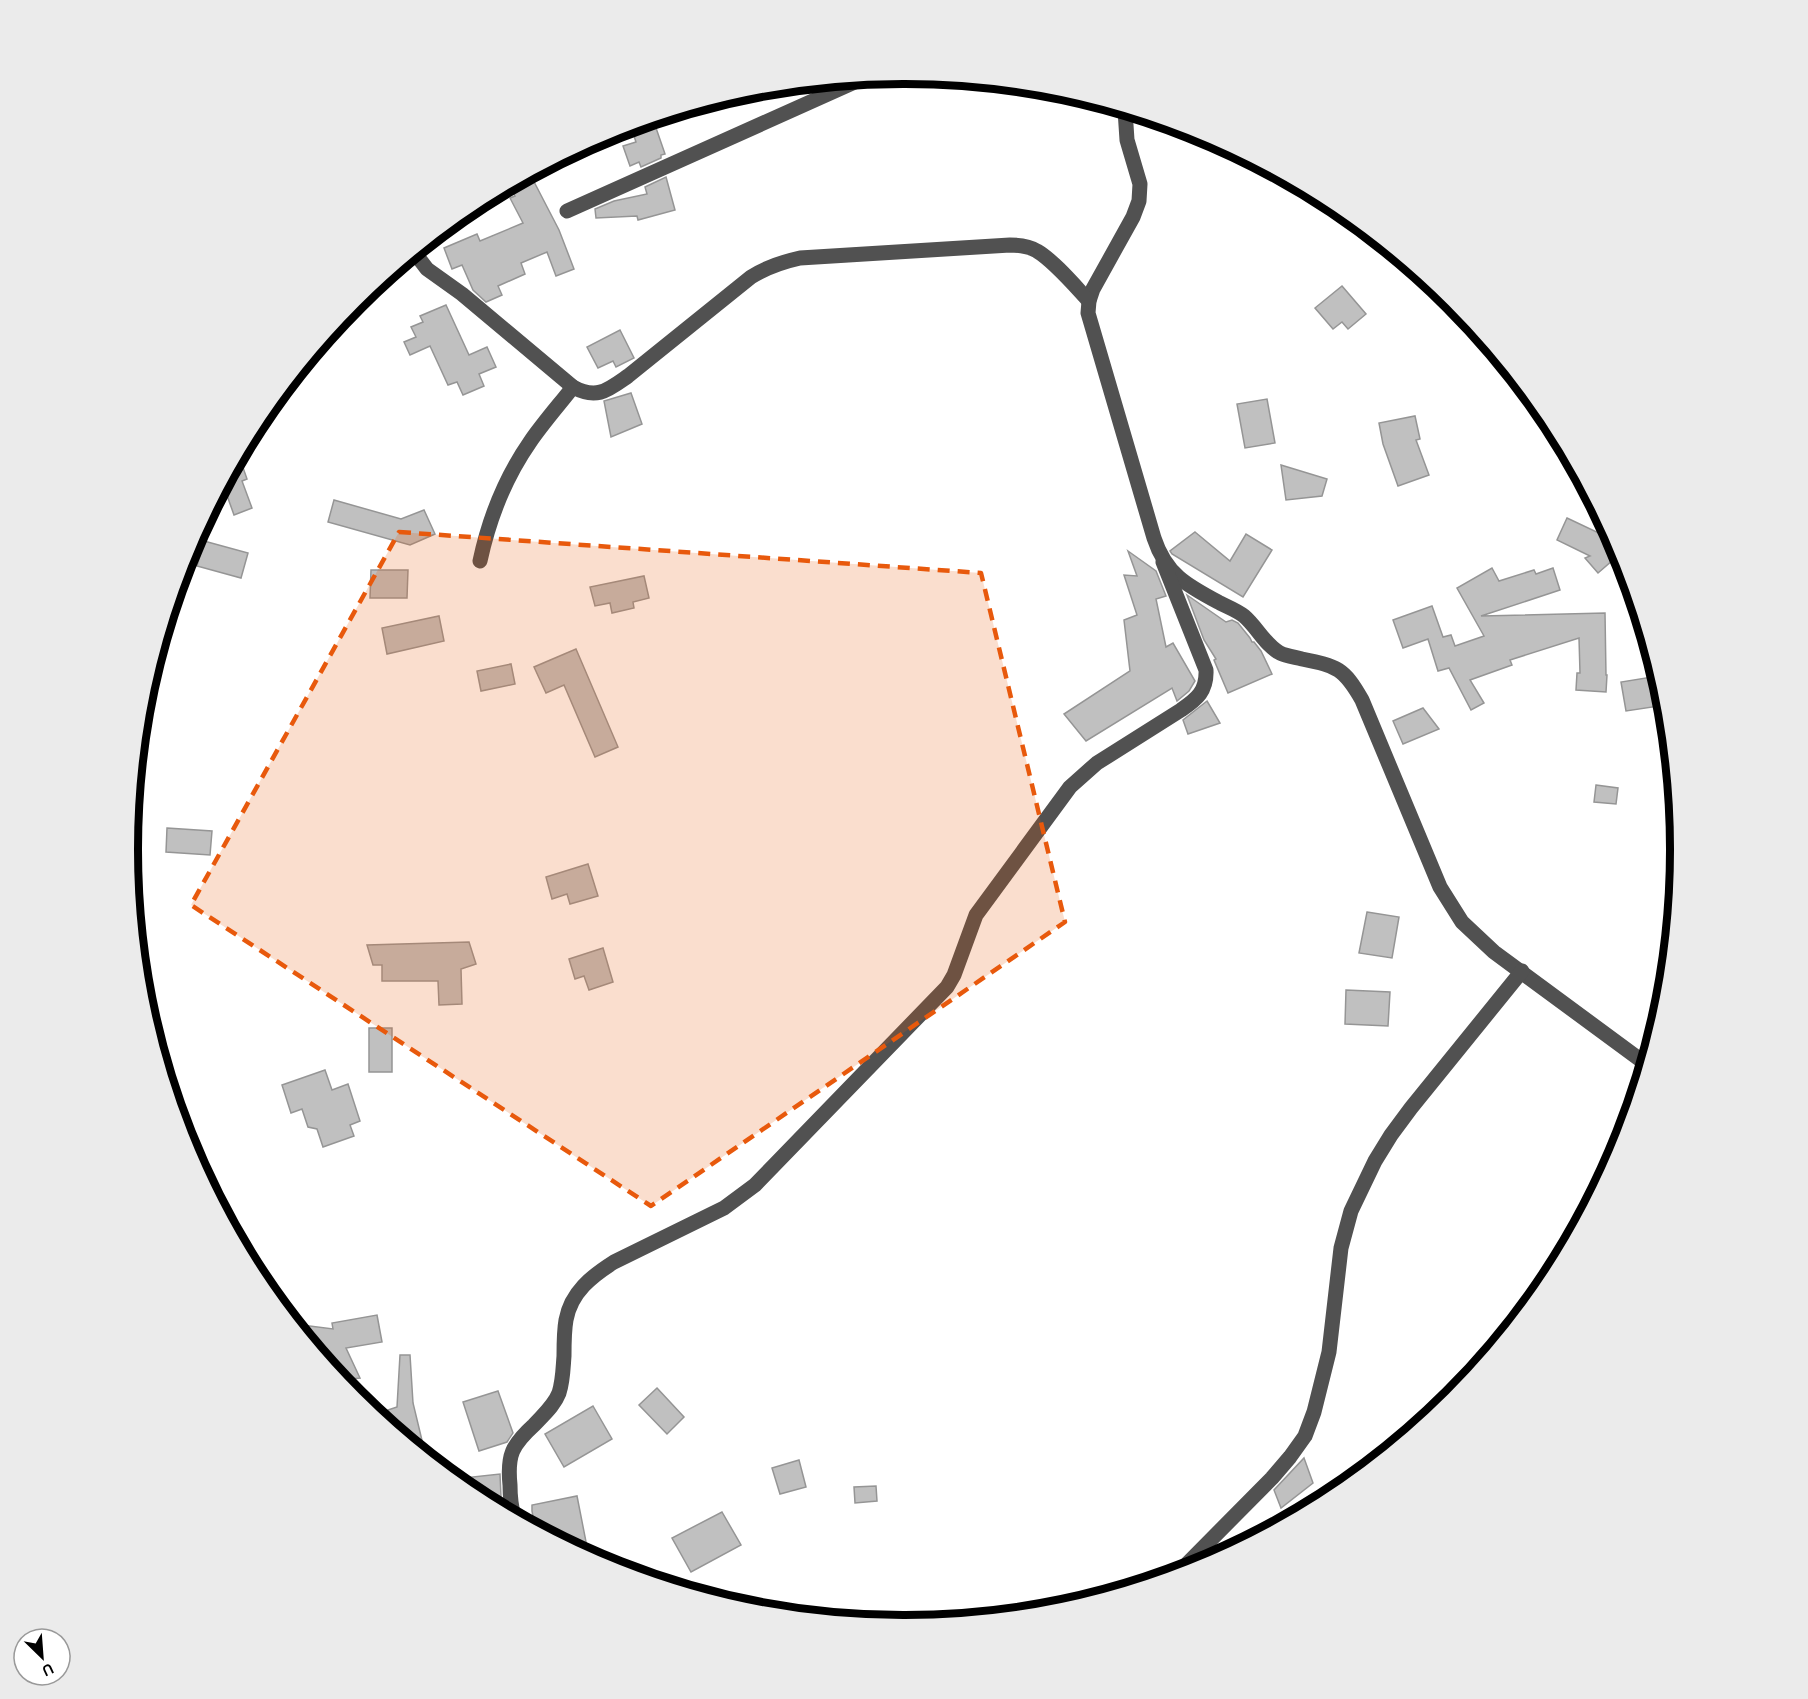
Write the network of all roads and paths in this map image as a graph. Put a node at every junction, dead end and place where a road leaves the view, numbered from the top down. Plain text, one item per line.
1 (844, 87) edge
2 (1125, 117) edge
3 (567, 212) dead end
4 (419, 258) edge
5 (1089, 300) junction
6 (573, 387) junction
7 (480, 561) dead end
8 (1163, 561) junction
9 (1522, 971) junction
10 (1640, 1059) edge
11 (512, 1506) edge
12 (1192, 1559) edge

1 - 3 street
2 - 5 street
4 - 6 street
5 - 6 street
5 - 8 street
6 - 7 street
8 - 9 street
8 - 11 street
9 - 10 street
9 - 12 street

